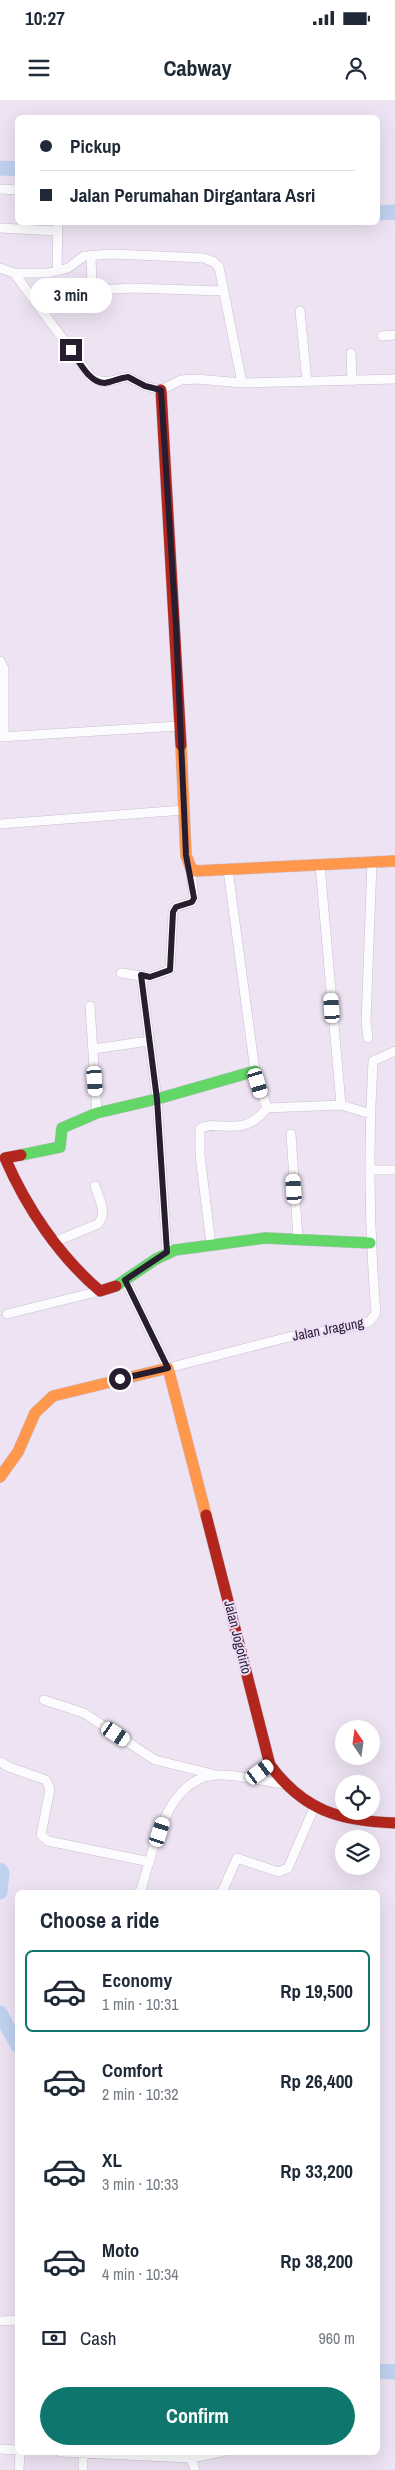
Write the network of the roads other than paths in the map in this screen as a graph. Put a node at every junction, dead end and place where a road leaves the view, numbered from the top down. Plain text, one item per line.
1 (0, 189) edge
2 (15, 190) edge
3 (58, 227) edge
4 (0, 228) edge
5 (91, 255) junction
6 (0, 268) edge
7 (57, 271) junction
8 (14, 273) junction
9 (223, 291) junction
10 (300, 311) dead end
11 (395, 335) edge
12 (382, 336) dead end
13 (351, 353) dead end
14 (395, 379) edge
15 (352, 381) junction
16 (307, 382) junction
17 (242, 383) junction
18 (161, 390) junction
19 (0, 662) edge
20 (179, 726) junction
21 (2, 737) edge
22 (184, 810) junction
23 (0, 824) edge
24 (395, 861) edge
25 (372, 862) junction
26 (320, 865) junction
27 (190, 866) junction
28 (228, 870) junction
29 (121, 973) dead end
30 (141, 975) junction
31 (90, 1006) dead end
32 (368, 1038) dead end
33 (149, 1041) junction
34 (93, 1049) junction
35 (395, 1051) edge
36 (255, 1071) junction
37 (157, 1099) junction
38 (341, 1105) junction
39 (267, 1108) junction
40 (97, 1113) junction
41 (371, 1114) junction
42 (291, 1134) dead end
43 (372, 1170) junction
44 (395, 1170) edge
45 (95, 1186) dead end
46 (298, 1239) junction
47 (54, 1242) junction
48 (370, 1243) junction
49 (211, 1245) junction
50 (167, 1252) junction
51 (125, 1280) junction
52 (100, 1291) junction
53 (7, 1314) dead end
54 (168, 1368) junction
55 (0, 1477) edge
56 (44, 1700) dead end
57 (0, 1762) edge
58 (270, 1764) junction
59 (214, 1775) junction
60 (251, 1778) junction
61 (286, 1784) junction
62 (314, 1808) junction
63 (395, 1823) edge
64 (150, 1862) junction
65 (141, 1890) edge
66 (223, 1890) edge
67 (15, 2320) edge
68 (0, 2321) edge
69 (0, 2449) edge
70 (15, 2451) edge
71 (18, 2455) edge
72 (83, 2455) edge
73 (110, 2455) edge
74 (206, 2455) edge
75 (191, 2458) junction
76 (18, 2470) edge
77 (83, 2470) edge
78 (195, 2470) edge

1 - 2 street
3 - 4 street
3 - 7 street
5 - 7 street
5 - 9 street
5 - 9 street
6 - 8 street
7 - 8 street
8 - 18 street
9 - 17 street
10 - 16 street
11 - 12 street
13 - 15 street
14 - 15 street
15 - 16 street
16 - 17 street
17 - 18 street
18 - 20 street
19 - 21 street
20 - 21 street
20 - 22 street
22 - 23 street
22 - 27 street
24 - 25 street
25 - 26 street
25 - 32 street
26 - 28 street
26 - 38 street
27 - 28 street
27 - 30 street
28 - 36 street
29 - 30 street
30 - 33 street
31 - 34 street
33 - 34 street
33 - 37 street
34 - 40 street
35 - 41 street, Jalan Jragung
36 - 37 street
36 - 39 street
37 - 40 street
37 - 50 street
38 - 39 street
38 - 41 street
39 - 49 street
40 - 47 street
41 - 43 street, Jalan Jragung
42 - 46 street
43 - 44 street
43 - 48 street, Jalan Jragung
45 - 47 street
46 - 48 street
46 - 49 street
47 - 52 street
48 - 54 street, Jalan Jragung
49 - 50 street
50 - 51 street
51 - 52 street
51 - 54 street
52 - 53 street
54 - 55 street
54 - 58 street, Jalan Jogotirto
56 - 59 street
57 - 64 street
58 - 60 street
58 - 61 street, Jalan Jogotirto
59 - 60 street
59 - 64 street
60 - 61 street
61 - 62 street, Jalan Jogotirto
62 - 63 street, Jalan Jogotirto
62 - 66 street
64 - 65 street
67 - 68 street
69 - 70 street
71 - 76 street
72 - 77 street
73 - 75 street
74 - 75 street
75 - 78 street

